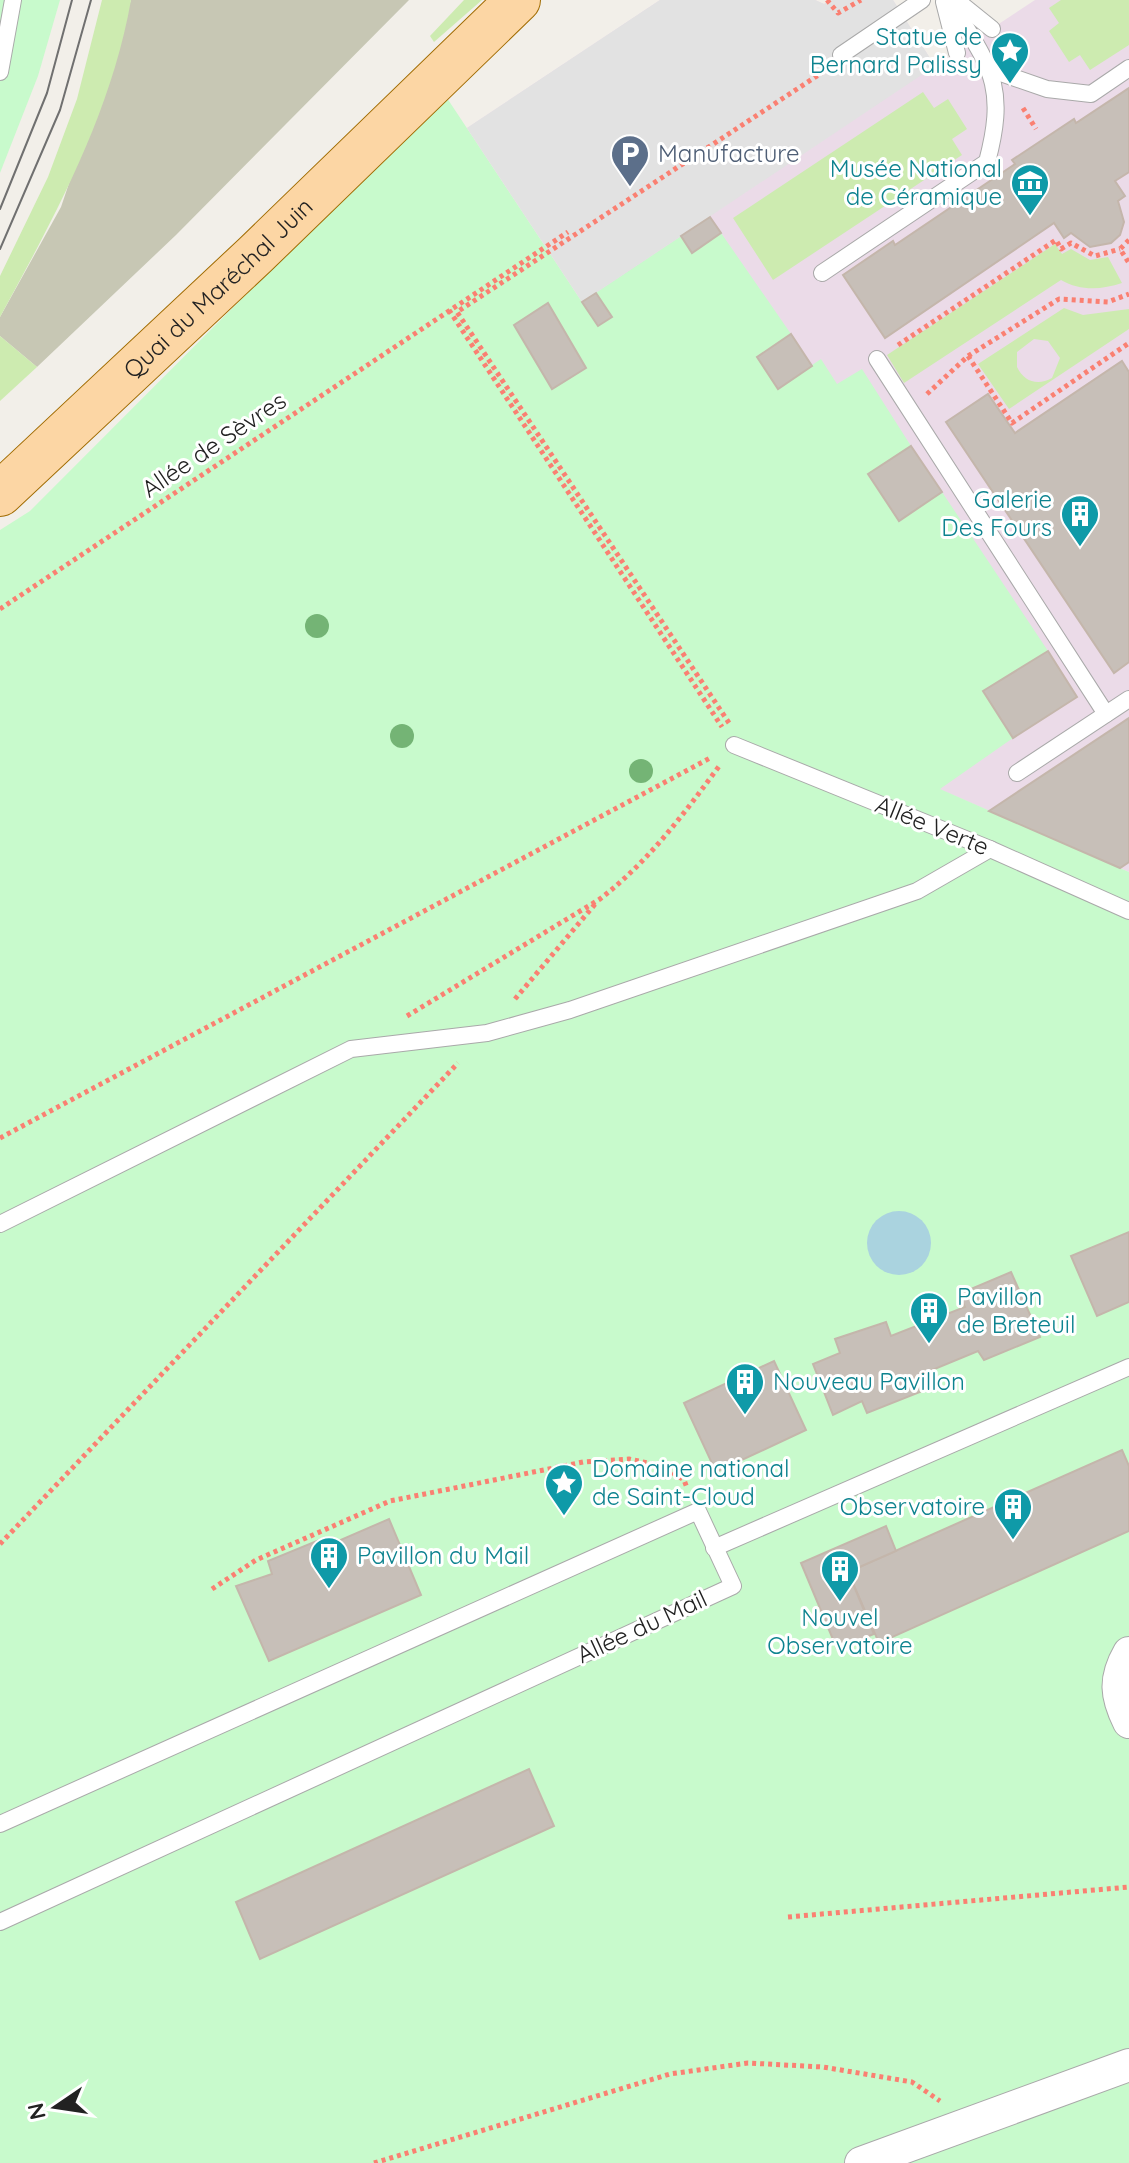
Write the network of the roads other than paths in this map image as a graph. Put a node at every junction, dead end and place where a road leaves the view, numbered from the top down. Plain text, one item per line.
1 (13, 0) edge
2 (518, 0) edge
3 (922, 0) edge
4 (946, 0) edge
5 (956, 0) edge
6 (992, 29) dead end
7 (957, 53) dead end
8 (838, 59) road end
9 (1129, 68) edge
10 (989, 69) junction
11 (0, 72) edge
12 (822, 273) dead end
13 (877, 359) road end
14 (0, 494) edge
15 (1129, 699) edge
16 (1106, 714) junction
17 (734, 745) road end
18 (1017, 773) dead end
19 (990, 849) junction
20 (1129, 911) edge
21 (0, 1224) edge
22 (1129, 1367) edge
23 (714, 1548) junction
24 (1129, 1653) edge
25 (1129, 1722) edge
26 (0, 1824) edge
27 (0, 1922) edge
28 (1129, 2065) edge
29 (861, 2163) edge

1 - 11 lane
2 - 14 main road, Quai du Maréchal Juin
3 - 8 lane
4 - 7 lane
4 - 10 lane
5 - 6 lane
9 - 10 lane
10 - 12 lane
13 - 16 lane
15 - 16 lane
16 - 18 lane
17 - 19 lane, Allée Verte
19 - 20 lane, Allée Verte
19 - 21 lane
22 - 23 lane
23 - 26 lane, Allée du Mail
23 - 27 lane, Allée du Mail
24 - 25 street
28 - 29 street

